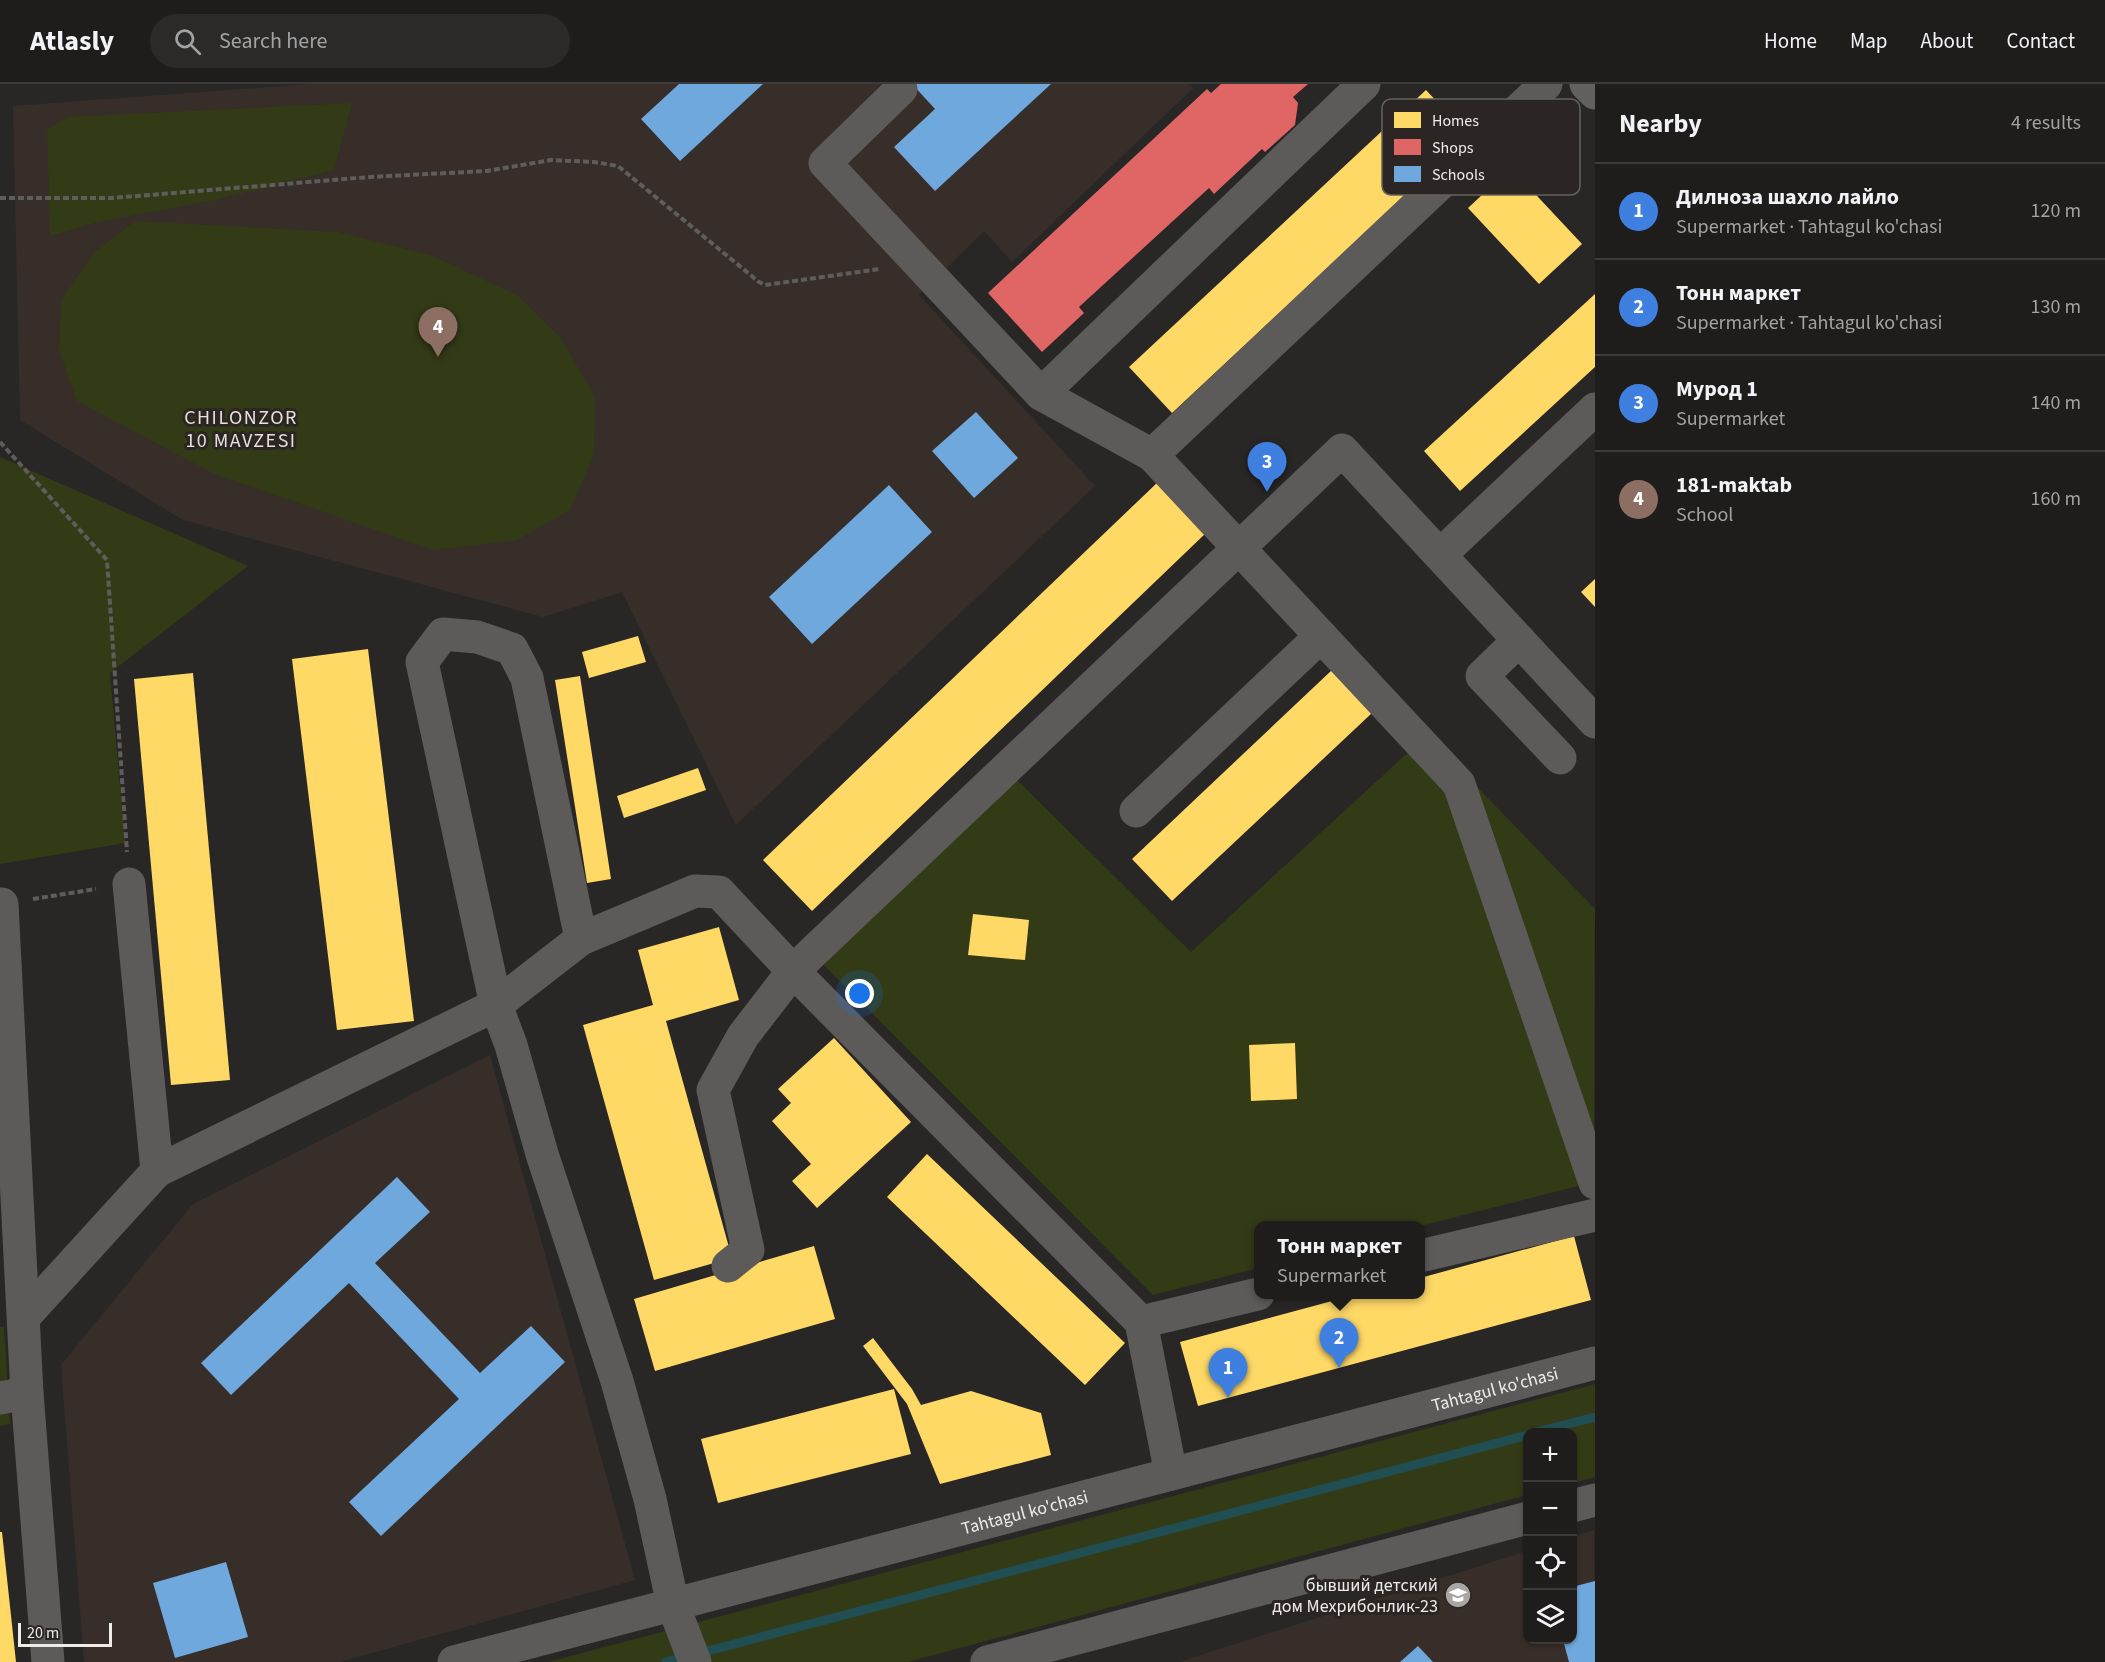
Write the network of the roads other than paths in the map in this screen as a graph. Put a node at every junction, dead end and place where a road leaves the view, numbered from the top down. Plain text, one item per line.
1 (1364, 84) edge
2 (1546, 84) edge
3 (1586, 84) edge
4 (901, 89) dead end
5 (1595, 93) edge
6 (1530, 99) edge
7 (1428, 195) edge
8 (1041, 394) junction
9 (1595, 409) edge
10 (1152, 455) junction
11 (1238, 547) junction
12 (1440, 555) junction
13 (1322, 636) junction
14 (1519, 640) junction
15 (1590, 706) edge
16 (1560, 758) dead end
17 (1136, 811) dead end
18 (129, 884) road end
19 (2, 904) road end
20 (581, 939) junction
21 (793, 971) junction
22 (496, 1005) junction
23 (157, 1171) junction
24 (1595, 1183) edge
25 (1595, 1215) edge
26 (1425, 1255) edge
27 (728, 1266) dead end
28 (1254, 1295) edge
29 (24, 1317) junction
30 (1141, 1322) junction
31 (1595, 1363) edge
32 (14, 1396) edge
33 (1171, 1474) junction
34 (1595, 1500) edge
35 (1577, 1505) edge
36 (1523, 1519) edge
37 (673, 1605) junction
38 (48, 1662) edge
39 (454, 1662) edge
40 (694, 1662) edge
41 (987, 1662) edge

1 - 8 street
2 - 6 street
3 - 5 highway
4 - 8 street
7 - 10 street
8 - 10 street
9 - 12 street
10 - 11 street
11 - 12 street
11 - 13 street
11 - 21 street
12 - 14 street
13 - 17 street
13 - 24 street
14 - 15 street
14 - 16 street
18 - 23 street
19 - 29 street
20 - 21 street
20 - 22 street
20 - 22 street
21 - 27 street
21 - 30 street
22 - 23 street
22 - 37 street
23 - 29 street
25 - 26 street
28 - 30 street
29 - 32 street
30 - 33 street
31 - 33 street, Tahtagul ko'chasi
32 - 38 street
33 - 37 street, Tahtagul ko'chasi
34 - 35 street
36 - 41 street
37 - 39 street, Tahtagul ko'chasi
37 - 40 street

